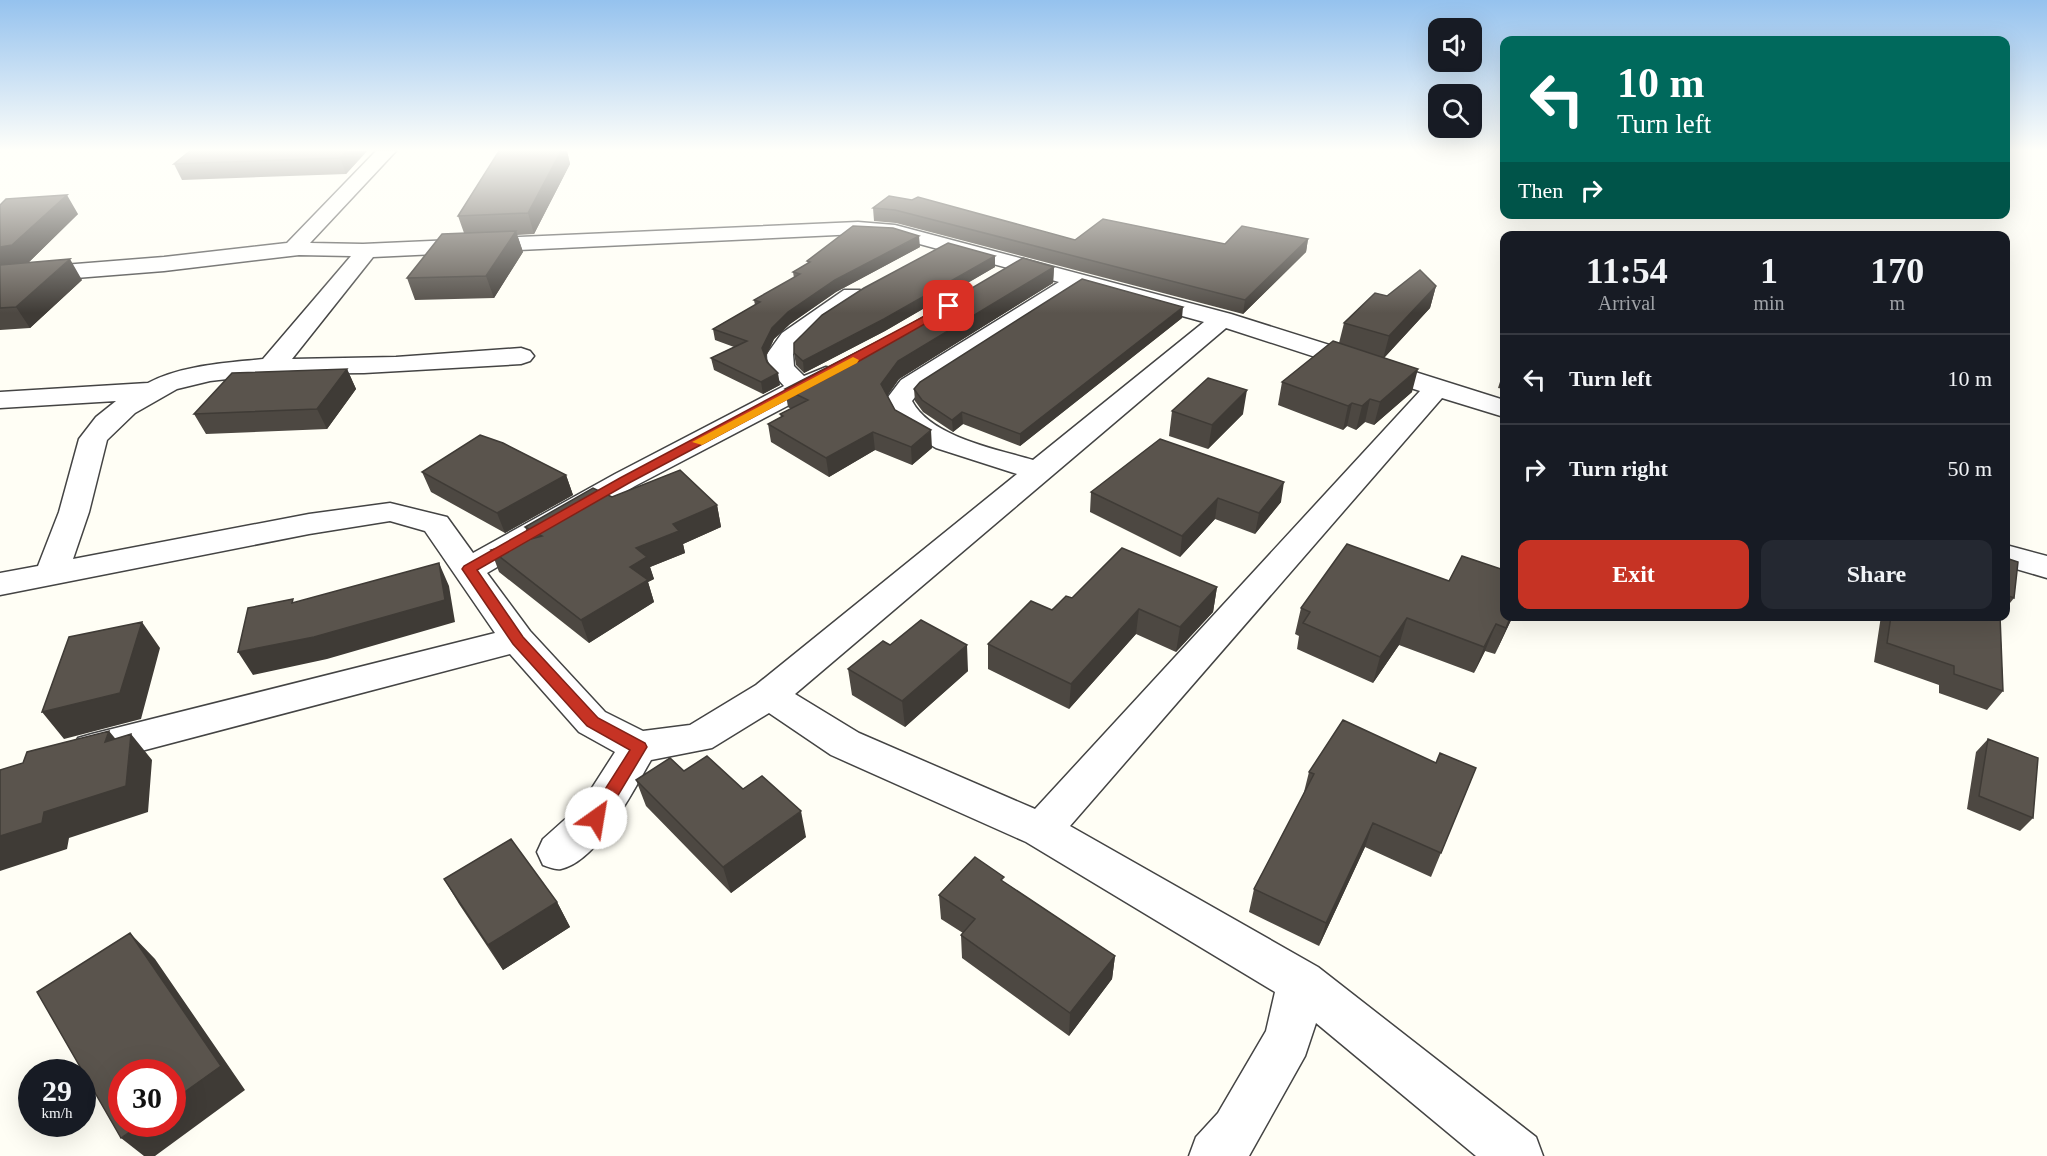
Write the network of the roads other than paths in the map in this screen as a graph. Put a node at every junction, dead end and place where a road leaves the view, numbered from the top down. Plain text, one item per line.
1 (335, 205) edge
2 (946, 244) junction
3 (299, 248) junction
4 (363, 251) junction
5 (915, 261) edge
6 (1022, 264) junction
7 (0, 277) edge
8 (1078, 280) junction
9 (992, 281) edge
10 (874, 283) edge
11 (1222, 320) junction
12 (521, 356) dead end
13 (853, 360) edge
14 (270, 366) junction
15 (801, 388) junction
16 (1436, 389) junction
17 (152, 390) junction
18 (0, 400) edge
19 (1500, 408) edge
20 (1038, 471) junction
21 (2010, 556) edge
22 (2047, 567) edge
23 (469, 569) junction
24 (51, 574) junction
25 (0, 584) edge
26 (518, 640) junction
27 (769, 695) junction
28 (639, 747) junction
29 (58, 758) edge
30 (1041, 830) junction
31 (558, 852) dead end
32 (1301, 982) junction
33 (1215, 1156) edge
34 (1517, 1156) edge

1 - 3 street
2 - 4 street
2 - 5 street
2 - 6 street
3 - 4 street
3 - 7 street
4 - 14 street
6 - 8 street
6 - 9 street
8 - 11 street
8 - 20 street
10 - 15 street
11 - 16 street
11 - 20 street
12 - 14 street
13 - 15 street
14 - 17 street
15 - 23 street
16 - 19 street
16 - 30 street
17 - 18 street
17 - 24 street
20 - 27 street
21 - 22 street
23 - 24 street
23 - 26 street
24 - 25 street
26 - 28 street
26 - 29 street
27 - 28 street
27 - 30 street
28 - 31 street
30 - 32 street
32 - 33 street
32 - 34 street

